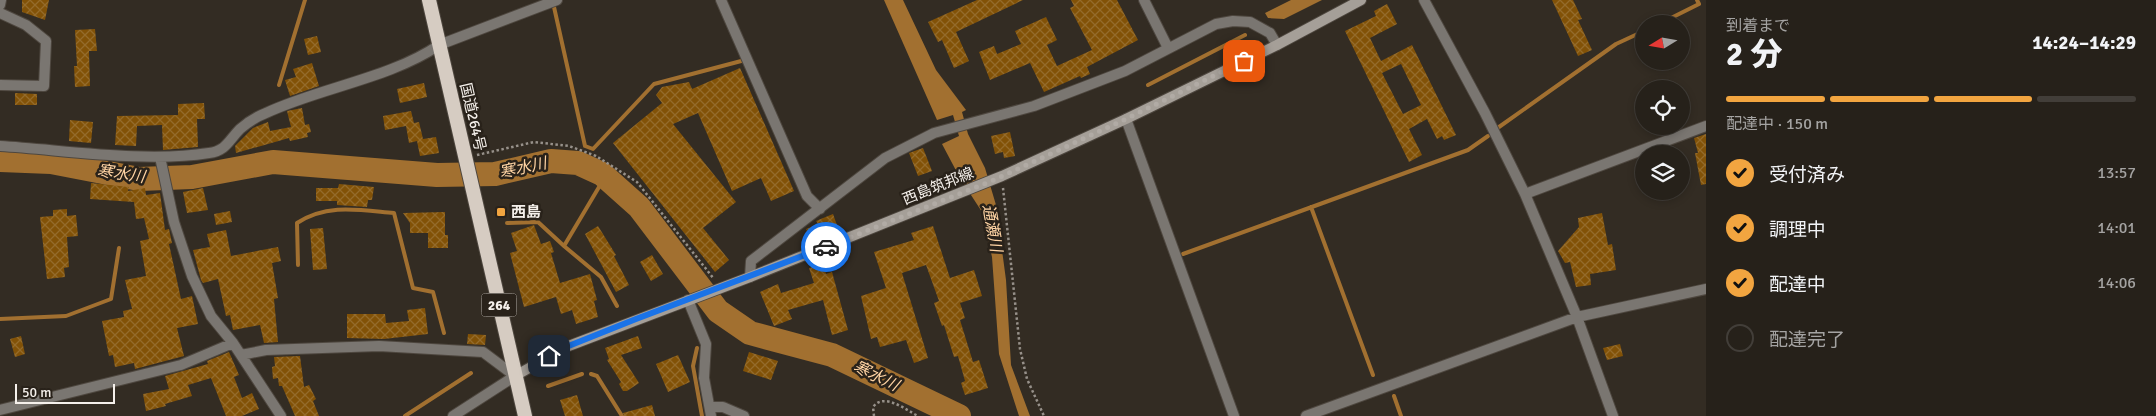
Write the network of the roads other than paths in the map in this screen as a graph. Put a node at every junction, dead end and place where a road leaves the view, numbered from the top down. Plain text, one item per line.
1 (1, 0) edge
2 (429, 0) edge
3 (557, 0) edge
4 (721, 0) edge
5 (1144, 0) edge
6 (1361, 0) edge
7 (1424, 0) edge
8 (0, 6) edge
9 (0, 13) edge
10 (439, 45) junction
11 (1277, 45) junction
12 (1168, 48) junction
13 (0, 85) edge
14 (1126, 119) junction
15 (1706, 126) edge
16 (0, 146) edge
17 (160, 161) junction
18 (1525, 194) junction
19 (820, 209) junction
20 (750, 277) junction
21 (1706, 290) edge
22 (688, 300) junction
23 (1577, 317) junction
24 (233, 343) junction
25 (241, 355) junction
26 (515, 376) junction
27 (0, 410) edge
28 (711, 411) edge
29 (281, 416) edge
30 (452, 416) edge
31 (525, 416) edge
32 (744, 416) edge
33 (1234, 416) edge
34 (1306, 416) edge
35 (1613, 416) edge

1 - 8 street
2 - 10 highway, 国道264号 / 264
3 - 10 street
4 - 19 street
5 - 12 street
6 - 11 main road, 西島筑邦線
7 - 18 street
9 - 13 street
10 - 17 street
10 - 26 highway, 国道264号 / 264
11 - 12 street
11 - 14 main road, 西島筑邦線
12 - 19 street
14 - 20 main road, 西島筑邦線
14 - 33 street
15 - 18 street
16 - 17 street
17 - 24 street
18 - 23 street
19 - 20 street
20 - 22 main road, 西島筑邦線
21 - 23 street
22 - 26 main road, 西島筑邦線
22 - 28 street
23 - 34 street
23 - 35 street
24 - 25 street
24 - 27 street
25 - 26 street
25 - 29 street
26 - 30 street
26 - 31 highway, 国道264号 / 264
28 - 32 street

